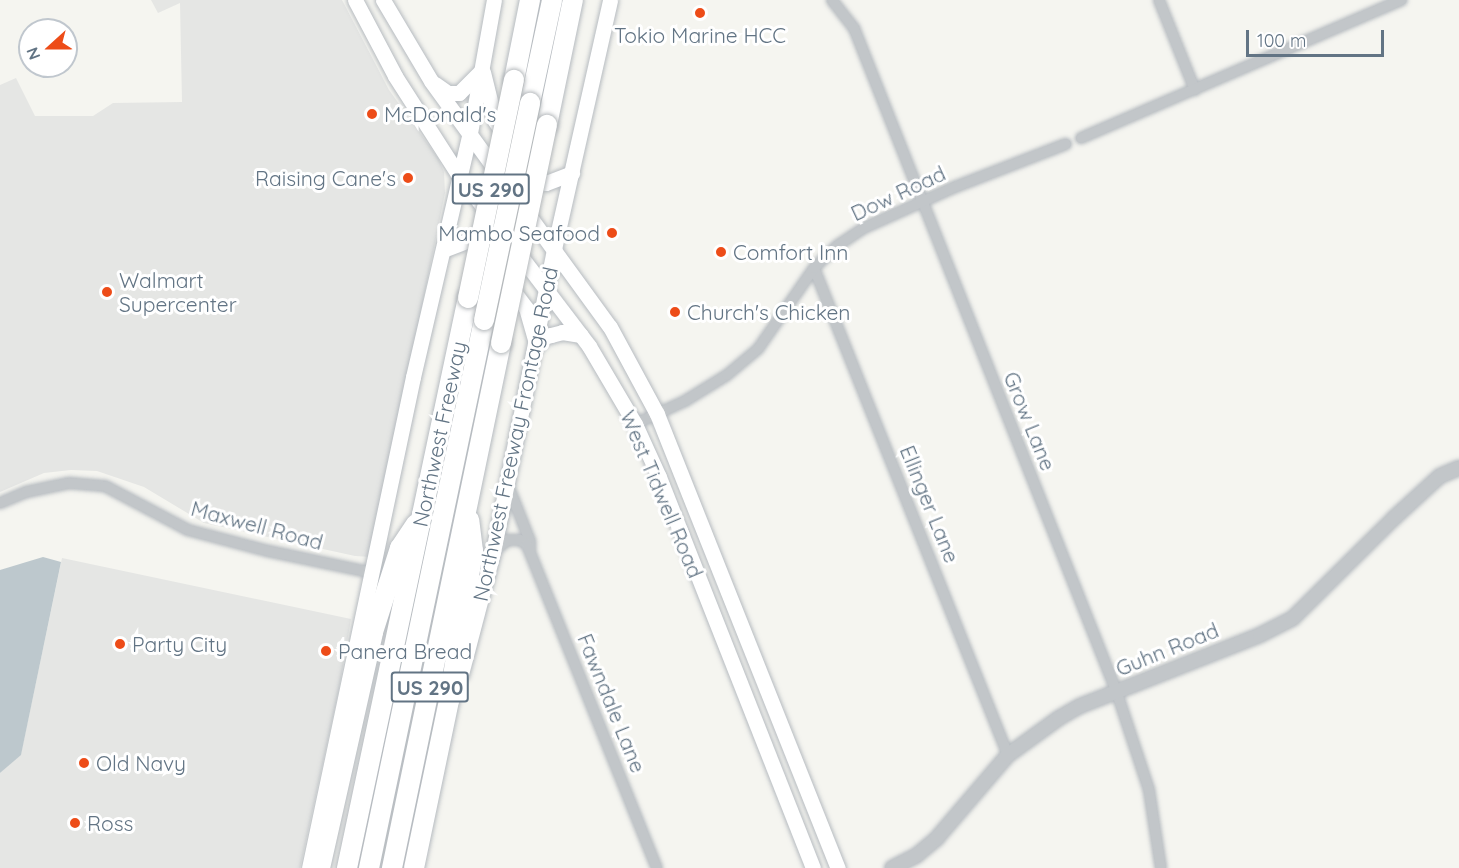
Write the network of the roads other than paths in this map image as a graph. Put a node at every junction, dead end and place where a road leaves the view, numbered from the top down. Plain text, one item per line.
1 (355, 0) edge
2 (383, 0) edge
3 (494, 0) edge
4 (530, 0) edge
5 (552, 0) edge
6 (573, 0) edge
7 (610, 0) edge
8 (832, 0) edge
9 (1159, 0) edge
10 (1369, 0) edge
11 (1402, 0) edge
12 (1374, 11) junction
13 (392, 17) junction
14 (368, 29) junction
15 (482, 69) junction
16 (431, 81) junction
17 (1195, 90) junction
18 (470, 133) junction
19 (1081, 138) dead end
20 (1066, 144) dead end
21 (572, 173) junction
22 (458, 174) junction
23 (922, 202) junction
24 (554, 249) junction
25 (443, 250) junction
26 (814, 268) junction
27 (547, 289) junction
28 (581, 335) junction
29 (537, 345) junction
30 (657, 414) junction
31 (635, 424) junction
32 (1459, 468) edge
33 (507, 485) junction
34 (0, 503) edge
35 (467, 506) junction
36 (421, 517) junction
37 (494, 552) junction
38 (530, 553) junction
39 (719, 570) junction
40 (373, 573) junction
41 (698, 577) junction
42 (1117, 693) junction
43 (783, 731) junction
44 (762, 739) junction
45 (1008, 755) junction
46 (309, 868) edge
47 (320, 868) edge
48 (347, 868) edge
49 (369, 868) edge
50 (392, 868) edge
51 (414, 868) edge
52 (424, 868) edge
53 (657, 868) edge
54 (813, 868) edge
55 (838, 868) edge
56 (892, 868) edge
57 (1161, 868) edge

1 - 14 main road, West Tidwell Road
2 - 13 main road, West Tidwell Road
3 - 15 main road
4 - 36 highway, Northwest Freeway / US 290, bridge
5 - 49 highway, bridge
6 - 35 highway, Northwest Freeway / US 290, bridge
7 - 21 main road, Northwest Freeway Frontage Road
8 - 23 street, Grow Lane
9 - 17 street
10 - 12 street
11 - 12 street
12 - 17 street
13 - 14 main road
13 - 16 main road, West Tidwell Road
14 - 22 main road, West Tidwell Road
15 - 16 main road
15 - 18 main road
15 - 21 main road
16 - 18 main road, West Tidwell Road
17 - 19 street
18 - 22 main road
18 - 24 main road, West Tidwell Road
20 - 23 street, Dow Road
21 - 24 main road, Northwest Freeway Frontage Road
22 - 25 main road
22 - 27 main road, West Tidwell Road
23 - 26 street, Dow Road
23 - 42 street, Grow Lane
24 - 27 main road, Northwest Freeway Frontage Road
24 - 30 main road, West Tidwell Road
25 - 29 main road
25 - 40 main road
26 - 30 street, Dow Road
26 - 45 street, Ellinger Lane
27 - 28 main road, West Tidwell Road
27 - 29 main road, Northwest Freeway Frontage Road
28 - 29 main road
28 - 31 main road, West Tidwell Road
29 - 33 main road, Northwest Freeway Frontage Road
30 - 31 street, Dow Road
30 - 39 main road, West Tidwell Road
31 - 41 main road, West Tidwell Road
32 - 42 street, Guhn Road
33 - 37 main road, Northwest Freeway Frontage Road
33 - 38 street, Fawndale Lane
34 - 40 street, Maxwell Road
35 - 50 highway, Northwest Freeway / US 290
35 - 51 highway
36 - 47 highway
36 - 48 highway, Northwest Freeway / US 290
37 - 38 street
37 - 52 main road, Northwest Freeway Frontage Road
38 - 53 street, Fawndale Lane
39 - 41 main road
39 - 43 main road, West Tidwell Road
40 - 46 main road
41 - 44 main road, West Tidwell Road
42 - 45 street, Guhn Road
42 - 57 street, Grow Lane
43 - 44 main road
43 - 55 main road, West Tidwell Road
44 - 54 main road, West Tidwell Road
45 - 56 street, Guhn Road

